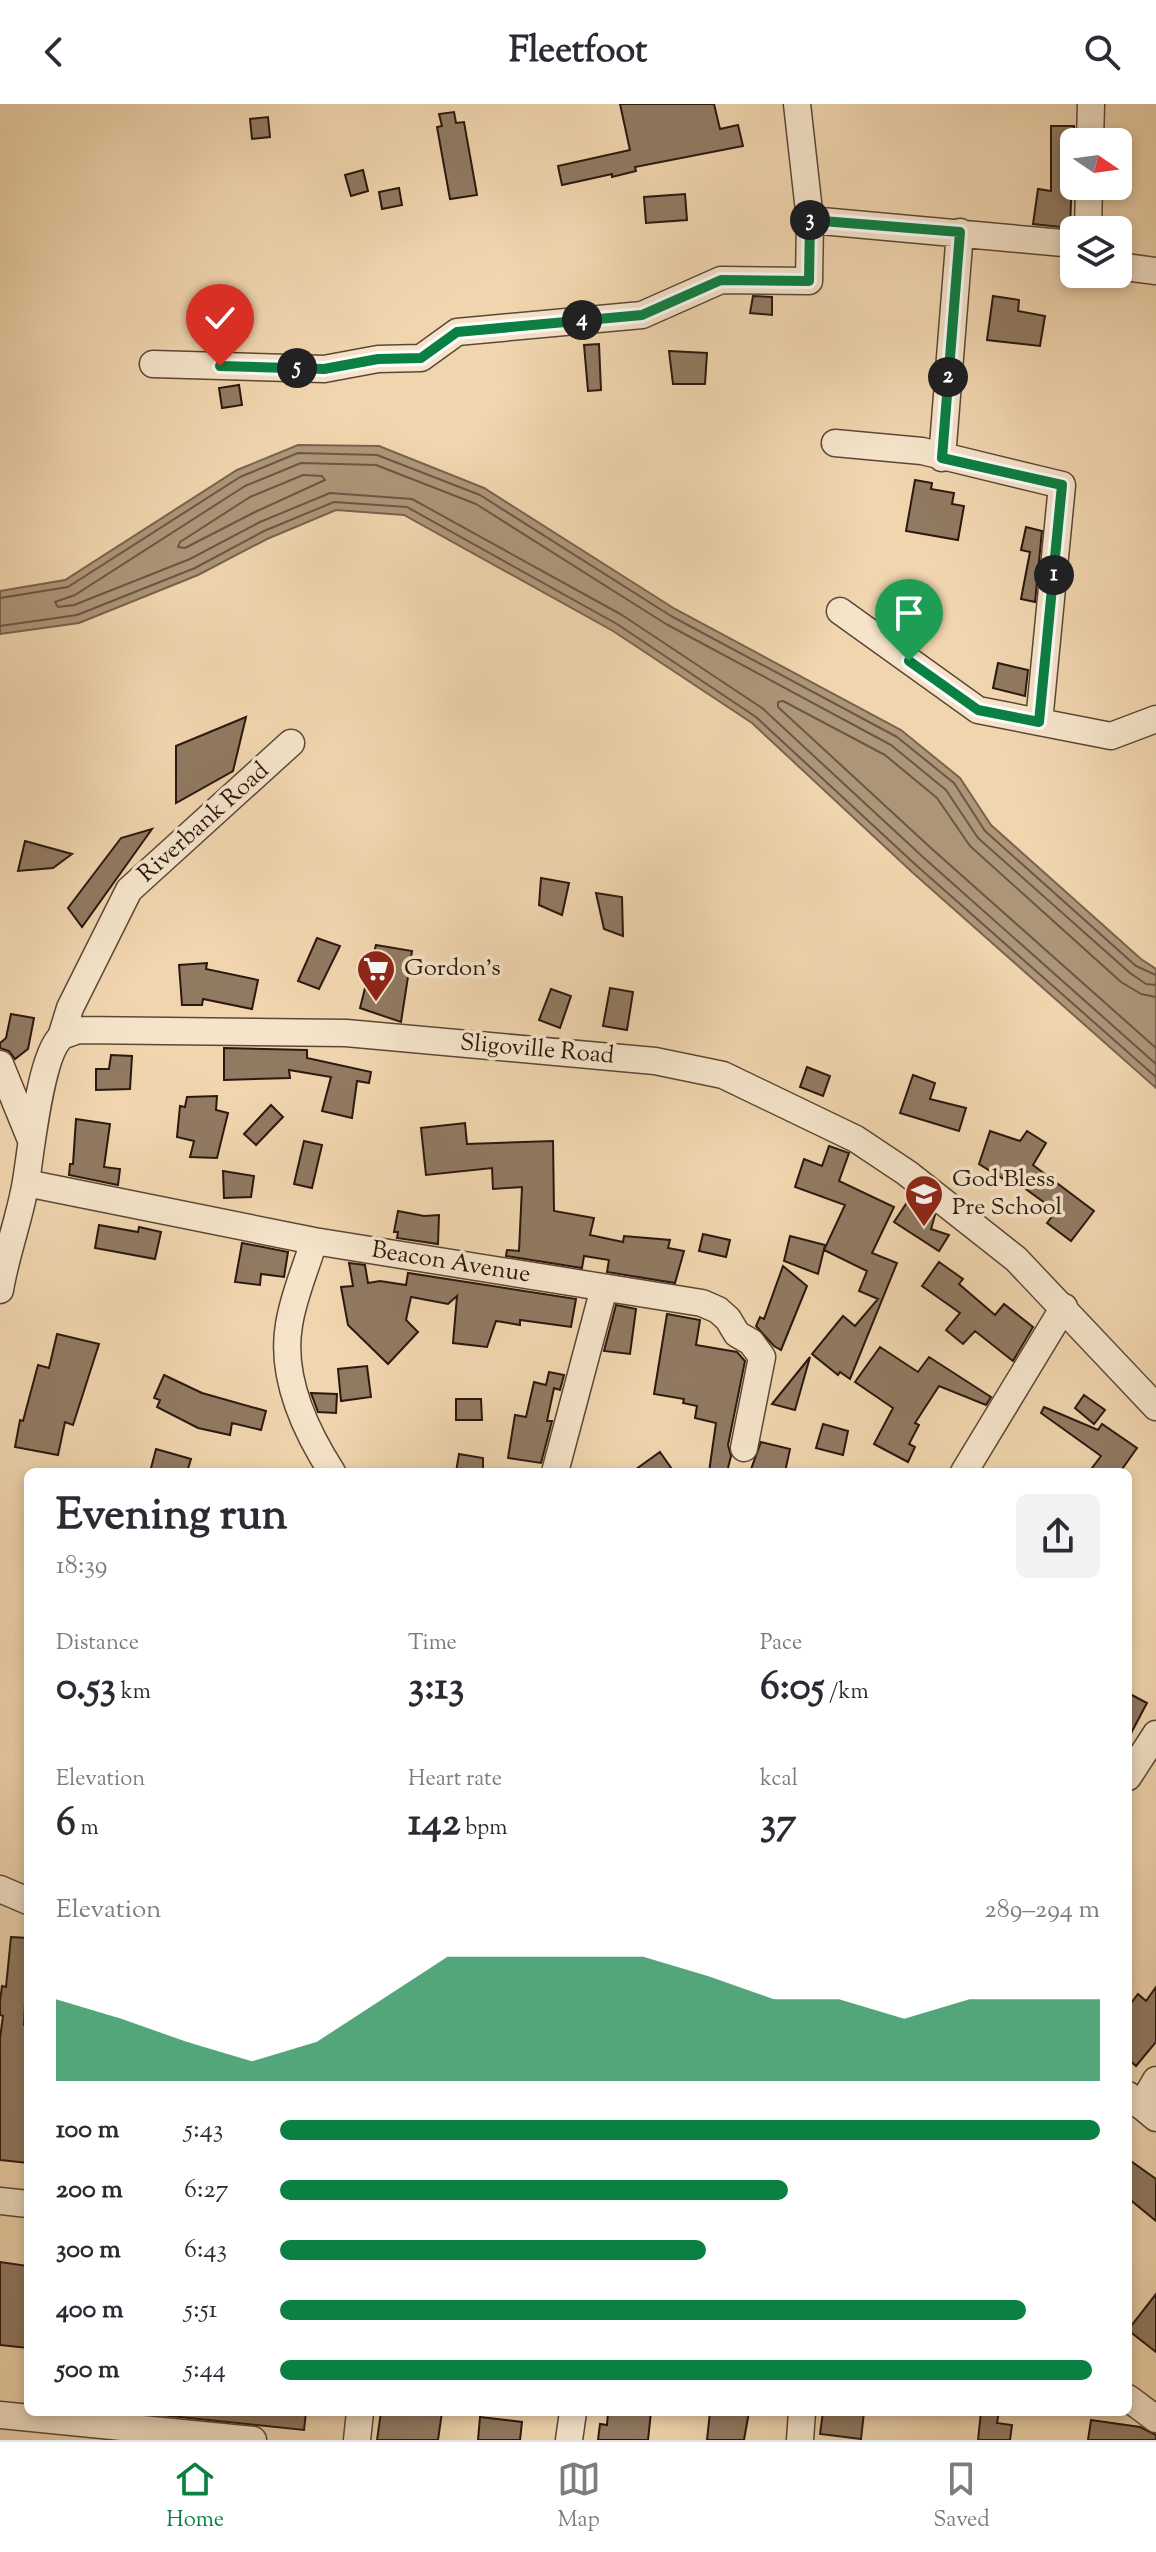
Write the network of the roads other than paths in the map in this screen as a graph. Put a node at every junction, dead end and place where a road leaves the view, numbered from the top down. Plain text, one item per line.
1 (797, 104) edge
2 (1091, 104) edge
3 (1090, 128) edge
4 (810, 220) junction
5 (960, 232) junction
6 (1060, 243) edge
7 (1132, 268) edge
8 (1156, 271) edge
9 (153, 364) dead end
10 (835, 443) dead end
11 (942, 458) junction
12 (840, 611) dead end
13 (1155, 714) edge
14 (1039, 722) junction
15 (291, 743) dead end
16 (61, 1037) junction
17 (0, 1064) edge
18 (31, 1140) junction
19 (26, 1183) junction
20 (314, 1241) junction
21 (3, 1250) edge
22 (604, 1288) junction
23 (0, 1290) edge
24 (1064, 1307) junction
25 (1156, 1407) edge
26 (744, 1448) dead end
27 (329, 1468) edge
28 (556, 1468) edge
29 (966, 1468) edge
30 (1156, 1734) edge
31 (1132, 1771) edge
32 (0, 1889) edge
33 (24, 1899) edge
34 (1156, 2080) edge
35 (1142, 2106) edge
36 (0, 2201) edge
37 (24, 2204) edge
38 (1132, 2401) edge
39 (0, 2415) edge
40 (360, 2416) edge
41 (572, 2416) edge
42 (802, 2416) edge
43 (1156, 2419) edge
44 (138, 2421) edge
45 (253, 2440) edge
46 (357, 2440) edge
47 (569, 2440) edge
48 (800, 2440) edge

1 - 4 street
2 - 3 street
4 - 5 street
4 - 9 street
5 - 6 street
5 - 11 street
7 - 8 street
10 - 11 street
11 - 14 street
12 - 14 street
13 - 14 street
15 - 16 street, Riverbank Road
16 - 18 street
16 - 24 street, Sligoville Road
17 - 18 street
18 - 19 street
19 - 20 street, Beacon Avenue
19 - 21 street
20 - 22 street, Beacon Avenue
20 - 27 street
21 - 23 street
22 - 26 street, Beacon Avenue
22 - 28 street
24 - 25 street, Sligoville Road
24 - 29 street
30 - 31 street
32 - 33 street
34 - 35 street
36 - 37 street
38 - 43 street
39 - 44 street
40 - 46 street
41 - 47 street
42 - 48 street
44 - 45 street

